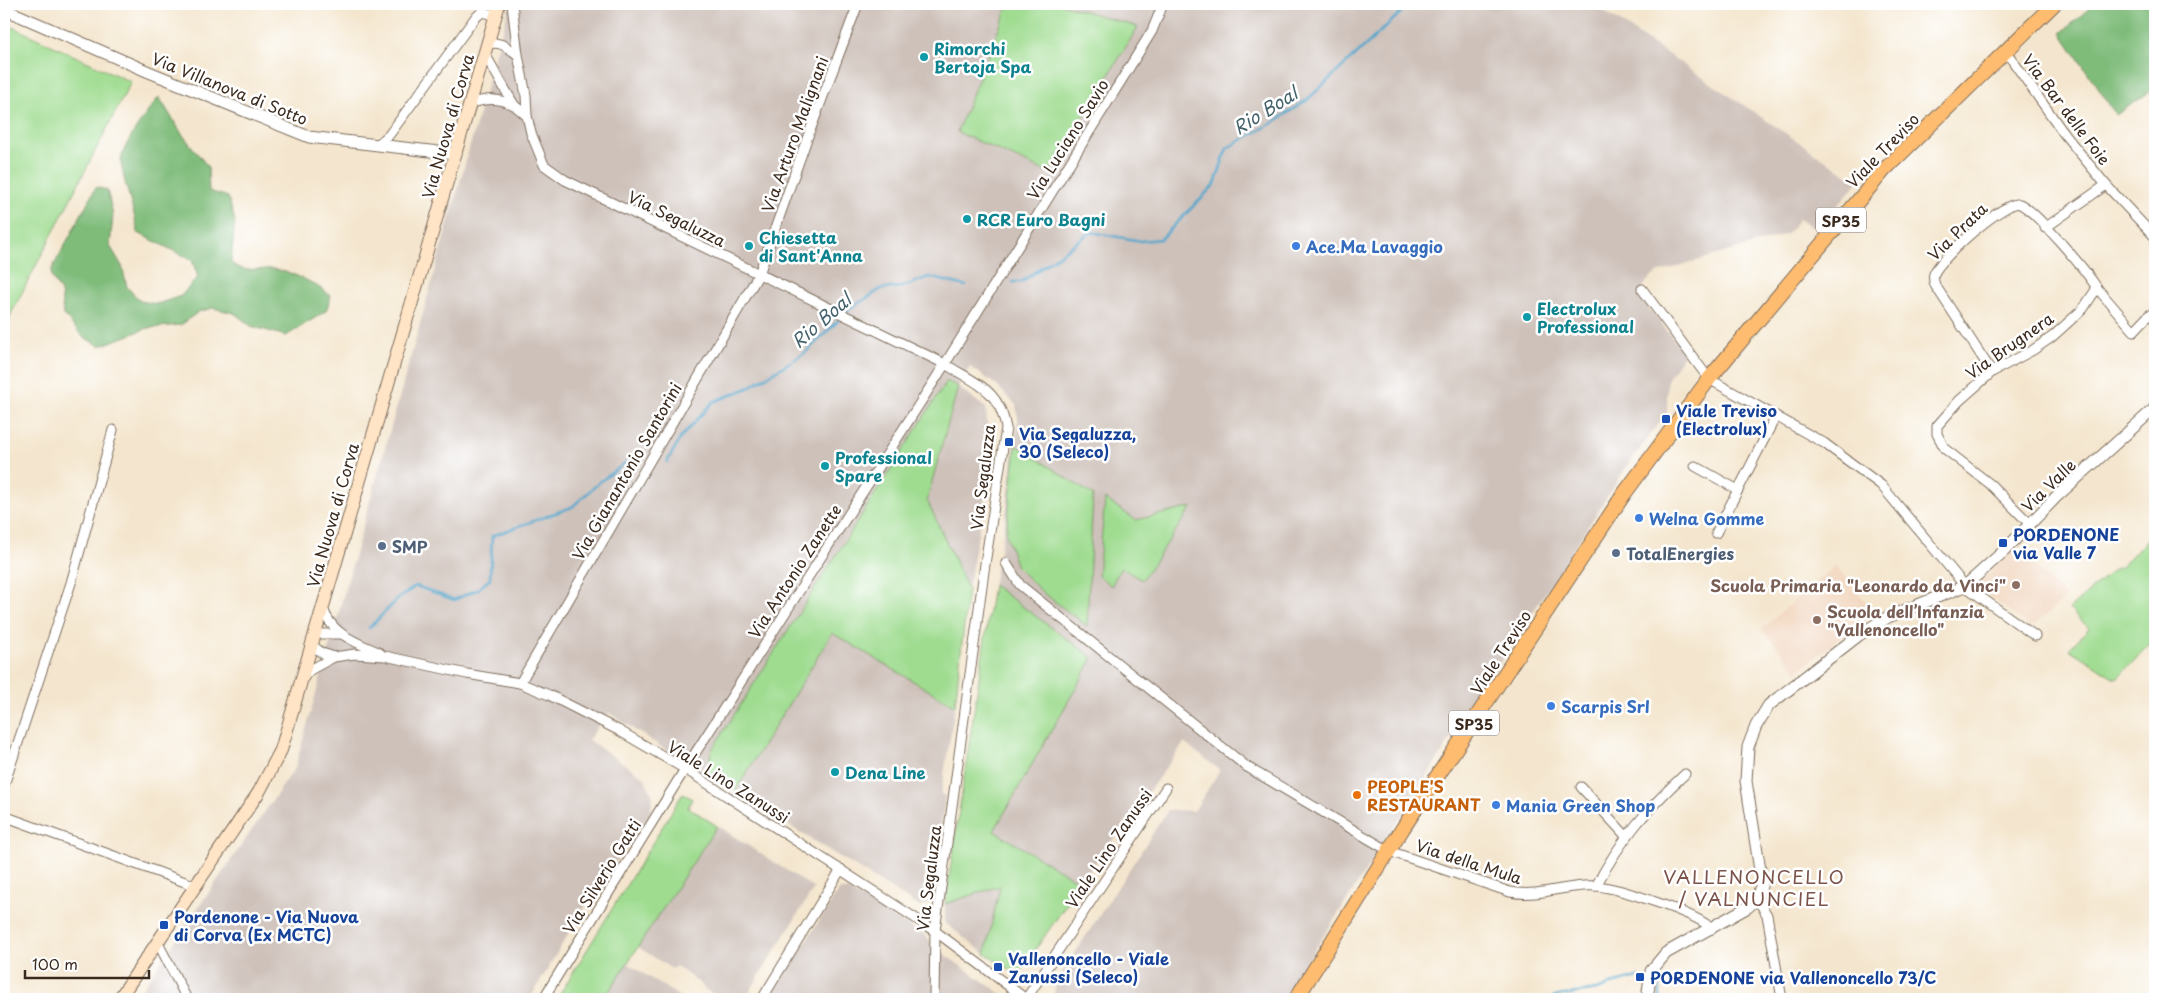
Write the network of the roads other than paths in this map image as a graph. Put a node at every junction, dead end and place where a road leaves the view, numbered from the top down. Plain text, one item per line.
1 (512, 4) edge
2 (858, 4) edge
3 (1163, 4) edge
4 (2054, 4) edge
5 (4, 9) edge
6 (497, 9) edge
7 (486, 49) junction
8 (2005, 50) junction
9 (518, 55) junction
10 (470, 104) junction
11 (514, 105) junction
12 (527, 116) junction
13 (377, 146) junction
14 (456, 154) junction
15 (2106, 185) junction
16 (2045, 228) junction
17 (2155, 237) edge
18 (759, 274) junction
19 (2097, 288) junction
20 (1642, 289) dead end
21 (2155, 313) edge
22 (945, 364) junction
23 (1992, 372) junction
24 (1709, 379) junction
25 (2155, 408) edge
26 (1776, 416) junction
27 (113, 430) dead end
28 (1695, 466) dead end
29 (1738, 490) junction
30 (2030, 524) junction
31 (1716, 533) dead end
32 (1006, 563) dead end
33 (1965, 586) junction
34 (323, 604) junction
35 (341, 634) junction
36 (2035, 636) dead end
37 (313, 640) junction
38 (385, 656) junction
39 (334, 657) junction
40 (302, 679) junction
41 (520, 684) junction
42 (685, 770) junction
43 (1685, 774) dead end
44 (4, 785) edge
45 (1581, 787) dead end
46 (1166, 788) dead end
47 (4, 816) edge
48 (1626, 836) junction
49 (1389, 851) junction
50 (841, 870) junction
51 (196, 886) junction
52 (1596, 886) junction
53 (1757, 898) junction
54 (1712, 929) junction
55 (935, 931) junction
56 (158, 943) junction
57 (119, 999) edge
58 (187, 999) edge
59 (543, 999) edge
60 (762, 999) edge
61 (934, 999) edge
62 (1026, 999) edge
63 (1296, 999) edge
64 (1646, 999) edge
65 (1782, 999) edge

1 - 9 street, Via Segaluzza
2 - 18 street, Via Arturo Malignani
3 - 22 street, Via Luciano Savio
4 - 8 main road, Viale Treviso / SP35
5 - 13 street, Via Villanova di Sotto
6 - 7 main road, Via Nuova di Corva
6 - 13 street
7 - 9 street
7 - 10 main road, Via Nuova di Corva
7 - 11 street
8 - 15 street, Via Bar delle Foie
8 - 24 main road, Viale Treviso / SP35
9 - 12 street, Via Segaluzza
10 - 11 street
10 - 14 main road, Via Nuova di Corva
11 - 12 street
12 - 18 street, Via Segaluzza
13 - 14 street, Via Villanova di Sotto
14 - 34 main road, Via Nuova di Corva
15 - 16 street, Via Bar delle Foie
15 - 17 street, Via Bar delle Foie
16 - 19 street
16 - 23 street, Via Prata
18 - 22 street, Via Segaluzza
18 - 41 street, Via Gianantonio Santorini
19 - 21 street
19 - 23 street, Via Brugnera
20 - 24 street
22 - 42 street, Via Antonio Zanette
22 - 55 street, Via Segaluzza
23 - 30 street, Via Brugnera
24 - 26 street
24 - 49 main road, Viale Treviso / SP35
25 - 30 street, Via Valle
26 - 29 street
26 - 33 street
27 - 44 street
28 - 29 street
29 - 31 street
30 - 33 street, Via Valle
32 - 49 street, Via della Mula
33 - 36 street
33 - 53 street, Via Valle
34 - 35 street, Viale Lino Zanussi
34 - 37 main road, Via Nuova di Corva
35 - 37 street, Viale Lino Zanussi
35 - 38 street, Viale Lino Zanussi
37 - 39 street
37 - 40 main road, Via Nuova di Corva
38 - 39 street, Viale Lino Zanussi
38 - 41 street, Viale Lino Zanussi
39 - 40 street, Viale Lino Zanussi
40 - 51 main road, Via Nuova di Corva
41 - 42 street, Viale Lino Zanussi
42 - 50 street, Viale Lino Zanussi
42 - 59 street, Via Silverio Gatti
43 - 48 street
45 - 48 street
46 - 62 street, Viale Lino Zanussi
47 - 51 street
48 - 52 street
49 - 52 street, Via della Mula
49 - 63 main road, Viale Treviso / SP35
50 - 55 street, Viale Lino Zanussi
50 - 60 street
51 - 56 main road, Via Nuova di Corva
52 - 54 street, Via della Mula
53 - 54 street
53 - 65 street
54 - 64 street
55 - 61 street, Via Segaluzza
55 - 62 street, Viale Lino Zanussi
56 - 57 main road, Via Nuova di Corva
56 - 58 street

